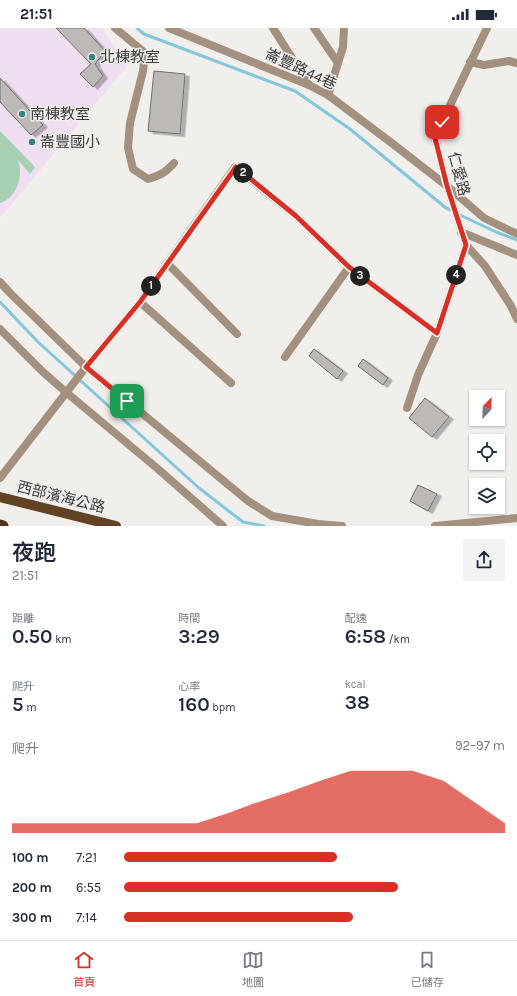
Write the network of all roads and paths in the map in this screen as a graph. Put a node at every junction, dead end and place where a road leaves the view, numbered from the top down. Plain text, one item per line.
1 (115, 28) edge
2 (169, 28) edge
3 (273, 28) edge
4 (314, 28) edge
5 (344, 28) edge
6 (487, 28) edge
7 (188, 32) edge
8 (470, 62) junction
9 (338, 63) junction
10 (517, 63) edge
11 (309, 85) junction
12 (328, 94) junction
13 (174, 163) dead end
14 (447, 186) junction
15 (461, 232) junction
16 (517, 234) edge
17 (466, 245) junction
18 (517, 255) edge
19 (167, 263) junction
20 (349, 267) junction
21 (0, 282) edge
22 (140, 302) junction
23 (517, 319) edge
24 (0, 329) edge
25 (437, 333) junction
26 (237, 334) dead end
27 (285, 356) dead end
28 (86, 367) junction
29 (231, 383) dead end
30 (67, 393) junction
31 (407, 408) dead end
32 (0, 478) edge
33 (0, 497) edge
34 (517, 518) edge
35 (116, 526) edge
36 (223, 526) edge
37 (342, 526) edge
38 (435, 526) edge

1 - 13 street
2 - 7 street, 崙豐路44巷
3 - 11 street
4 - 9 street
5 - 9 street
6 - 8 street, 仁愛路
7 - 11 street, 崙豐路44巷
8 - 10 street
8 - 14 street, 仁愛路
9 - 12 street
11 - 12 street, 崙豐路44巷
12 - 14 street, 崙豐路44巷
14 - 15 street, 仁愛路
14 - 16 street, 崙豐路44巷
15 - 17 street, 仁愛路
15 - 18 street
17 - 23 street, 仁愛路
17 - 25 street
19 - 20 street
19 - 22 street
19 - 26 street
20 - 25 street
20 - 27 street
21 - 28 street
22 - 28 street
22 - 29 street
24 - 30 street
25 - 31 street
28 - 30 street
28 - 37 street
30 - 32 street
30 - 36 street
33 - 35 main road, 西部濱海公路
34 - 38 street

